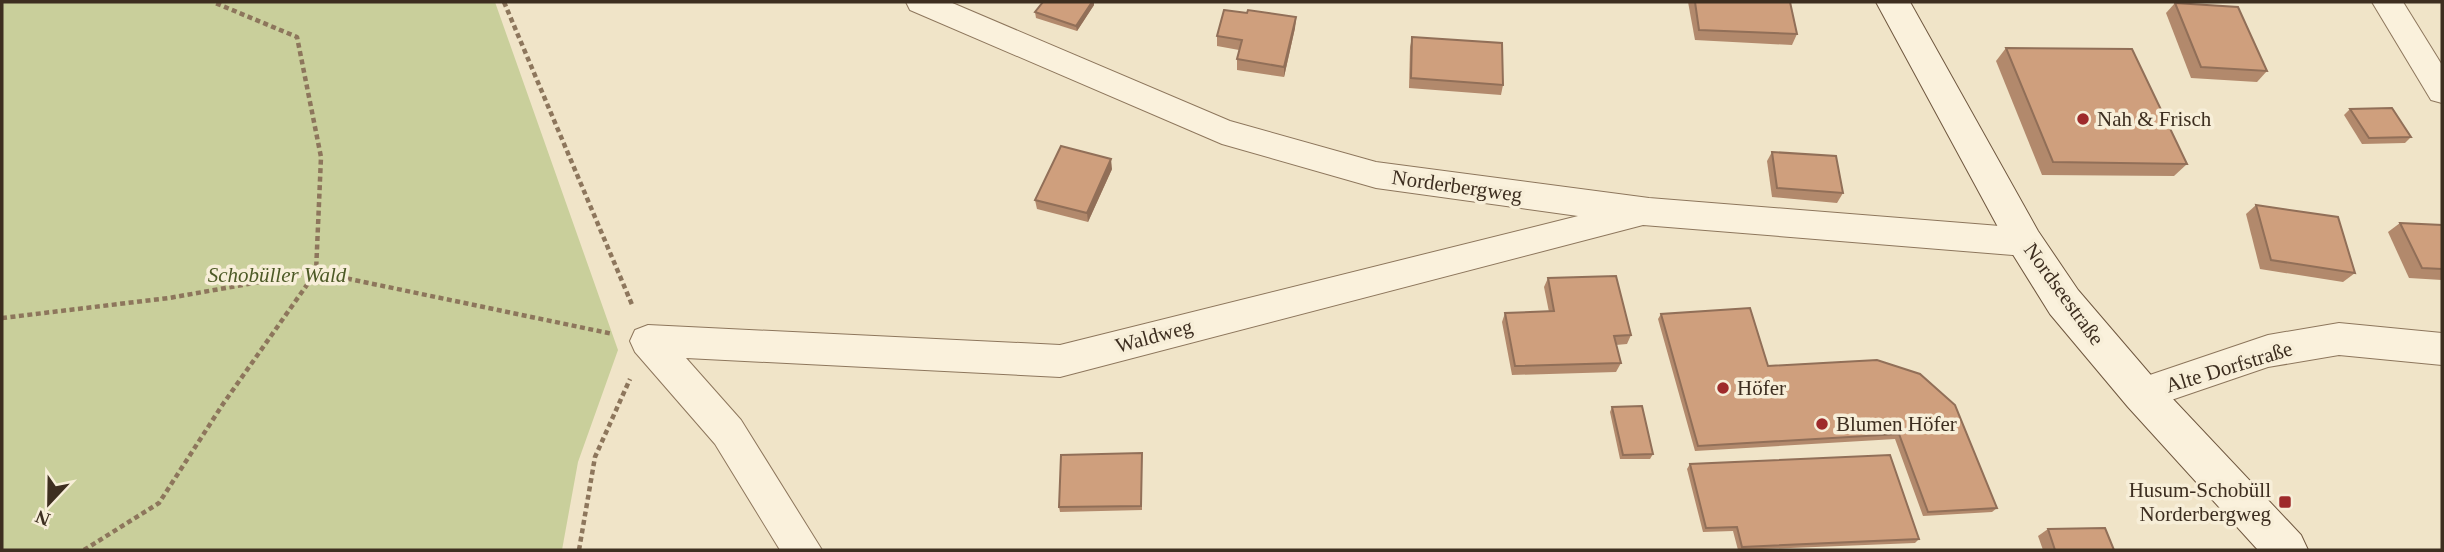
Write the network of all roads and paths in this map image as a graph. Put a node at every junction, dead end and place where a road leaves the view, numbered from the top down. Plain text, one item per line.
1 (214, 2) edge
2 (504, 2) edge
3 (920, 2) edge
4 (1893, 2) edge
5 (2387, 2) edge
6 (2442, 91) edge
7 (1649, 212) junction
8 (2025, 242) junction
9 (316, 272) junction
10 (2, 318) edge
11 (648, 341) junction
12 (2442, 349) edge
13 (2142, 394) junction
14 (84, 550) edge
15 (579, 550) edge
16 (802, 550) edge
17 (2286, 550) edge

1 - 9 path
2 - 11 path
3 - 7 street, Norderbergweg
4 - 8 main road, Nordseestraße
5 - 6 street
7 - 8 street, Norderbergweg
7 - 11 street, Waldweg
8 - 13 main road, Nordseestraße
9 - 10 path
9 - 11 path
9 - 14 path
11 - 15 path
11 - 16 street
12 - 13 street, Alte Dorfstraße
13 - 17 main road, Nordseestraße

